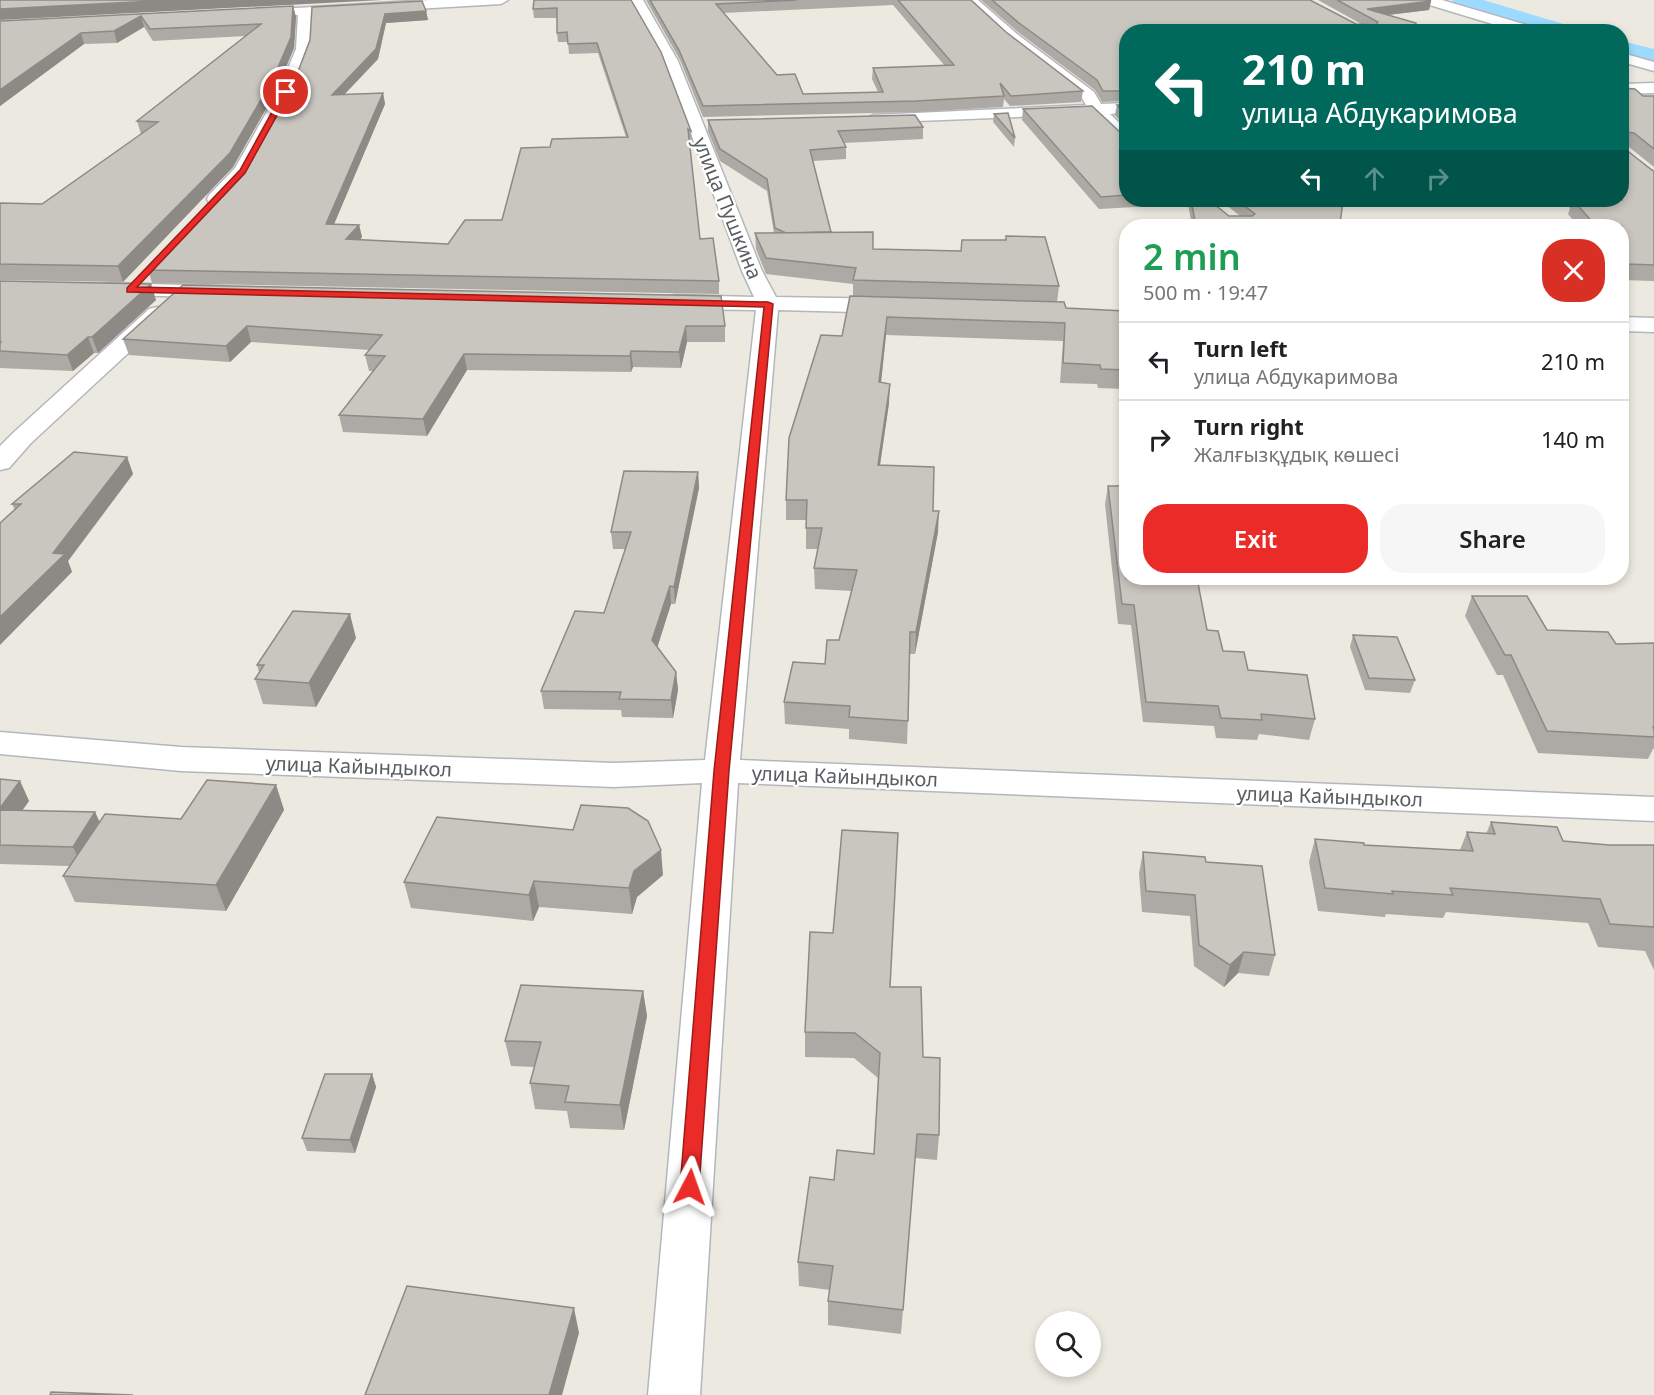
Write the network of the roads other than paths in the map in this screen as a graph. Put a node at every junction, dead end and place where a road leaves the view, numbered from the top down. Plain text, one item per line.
1 (501, 0) edge
2 (636, 0) edge
3 (970, 0) edge
4 (1428, 0) edge
5 (305, 11) junction
6 (238, 14) edge
7 (1508, 24) edge
8 (1629, 59) edge
9 (1654, 67) edge
10 (1654, 88) edge
11 (1629, 89) edge
12 (1119, 108) edge
13 (1096, 109) junction
14 (857, 121) edge
15 (1119, 131) edge
16 (201, 214) edge
17 (146, 273) dead end
18 (94, 289) edge
19 (130, 290) junction
20 (182, 291) junction
21 (242, 292) edge
22 (660, 302) edge
23 (768, 304) junction
24 (912, 306) edge
25 (1629, 324) edge
26 (1654, 325) edge
27 (0, 462) edge
28 (0, 743) edge
29 (721, 771) junction
30 (1654, 809) edge
31 (674, 1395) edge

1 - 5 street
2 - 23 street, улица Пушкина
3 - 13 street
4 - 7 street
5 - 6 street
5 - 16 street
8 - 9 street
10 - 11 street
12 - 13 street
13 - 14 street
13 - 15 street
17 - 19 street
18 - 19 street
19 - 20 street
20 - 21 street
20 - 27 street
22 - 23 street
23 - 24 street
23 - 29 street, улица Пушкина
25 - 26 street
28 - 29 street, улица Кайындыкол
29 - 30 street, улица Кайындыкол
29 - 31 street, улица Пушкина

